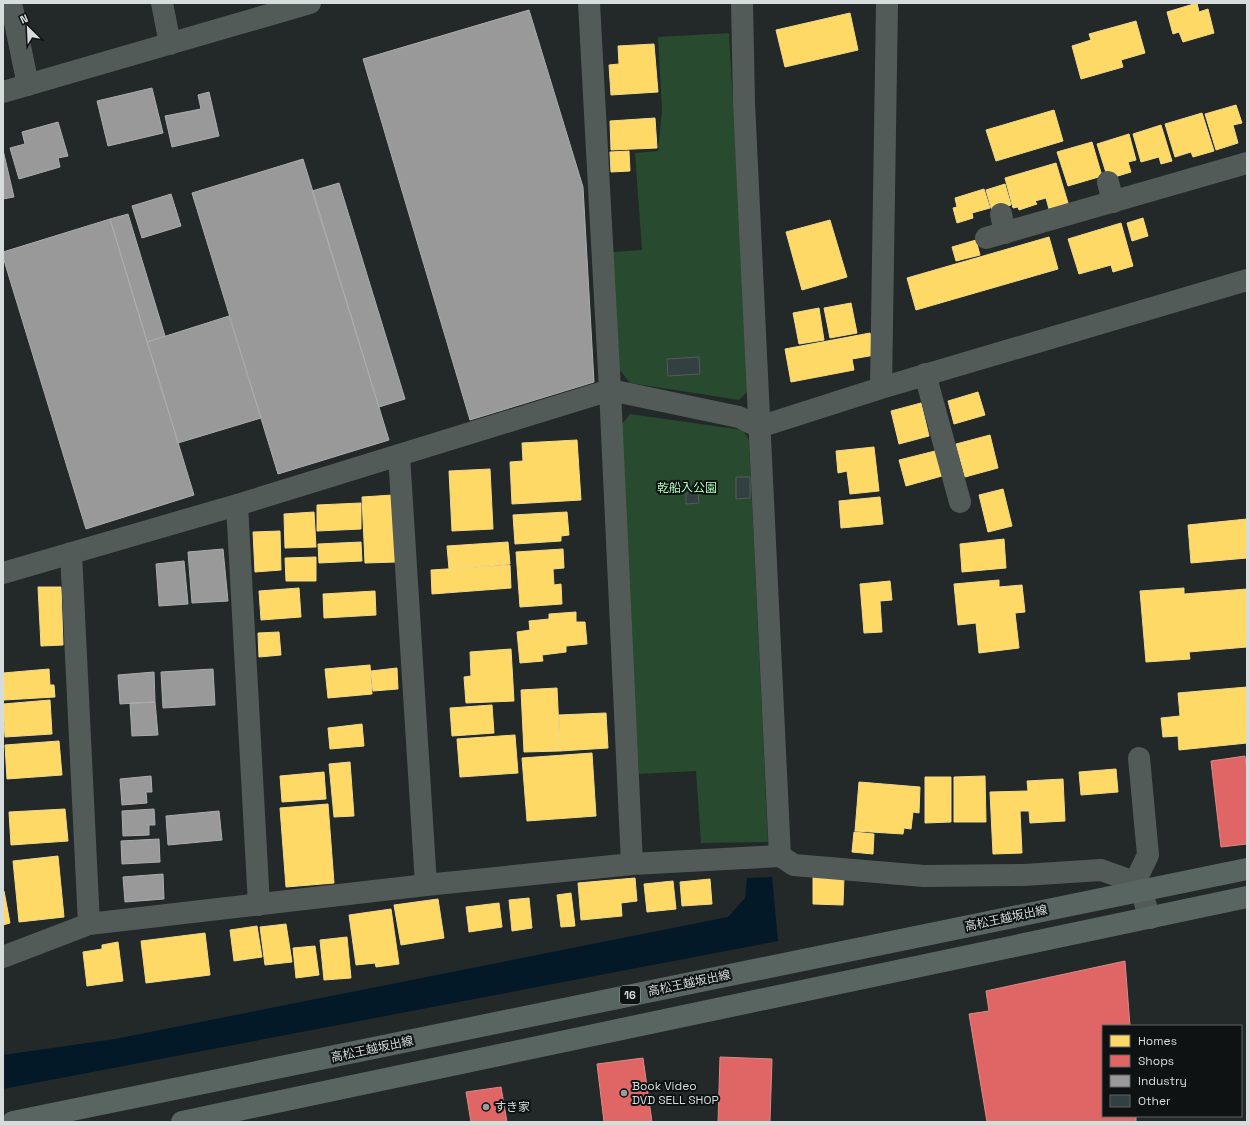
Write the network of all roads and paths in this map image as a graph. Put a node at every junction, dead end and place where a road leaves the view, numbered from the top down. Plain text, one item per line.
1 (10, 3) edge
2 (162, 3) edge
3 (310, 3) edge
4 (589, 3) edge
5 (742, 3) edge
6 (887, 3) edge
7 (170, 44) junction
8 (28, 85) junction
9 (3, 92) edge
10 (1247, 163) edge
11 (997, 229) dead end
12 (1247, 280) edge
13 (925, 374) junction
14 (880, 388) junction
15 (610, 390) junction
16 (759, 427) junction
17 (399, 455) junction
18 (960, 502) dead end
19 (237, 505) junction
20 (71, 553) junction
21 (3, 573) edge
22 (1139, 758) dead end
23 (780, 856) junction
24 (632, 864) junction
25 (1247, 869) edge
26 (426, 885) junction
27 (1138, 886) junction
28 (1247, 897) edge
29 (259, 905) junction
30 (1150, 918) junction
31 (89, 924) junction
32 (3, 957) edge
33 (13, 1122) edge
34 (182, 1122) edge

1 - 8 street
2 - 7 street
3 - 7 street
4 - 15 street
5 - 16 street
6 - 14 street
7 - 8 street
8 - 9 street
10 - 11 street
12 - 13 street
13 - 14 street
13 - 18 street
14 - 16 street
15 - 16 street
15 - 17 street
15 - 24 street
16 - 23 street
17 - 19 street
17 - 26 street
19 - 20 street
19 - 29 street
20 - 21 street
20 - 31 street
22 - 27 street
23 - 24 street
23 - 27 street
24 - 26 street
25 - 27 main road, 高松王越坂出線 / 16
26 - 29 street
27 - 30 street
27 - 33 main road, 高松王越坂出線 / 16
28 - 30 main road
29 - 31 street
30 - 34 main road
31 - 32 street

